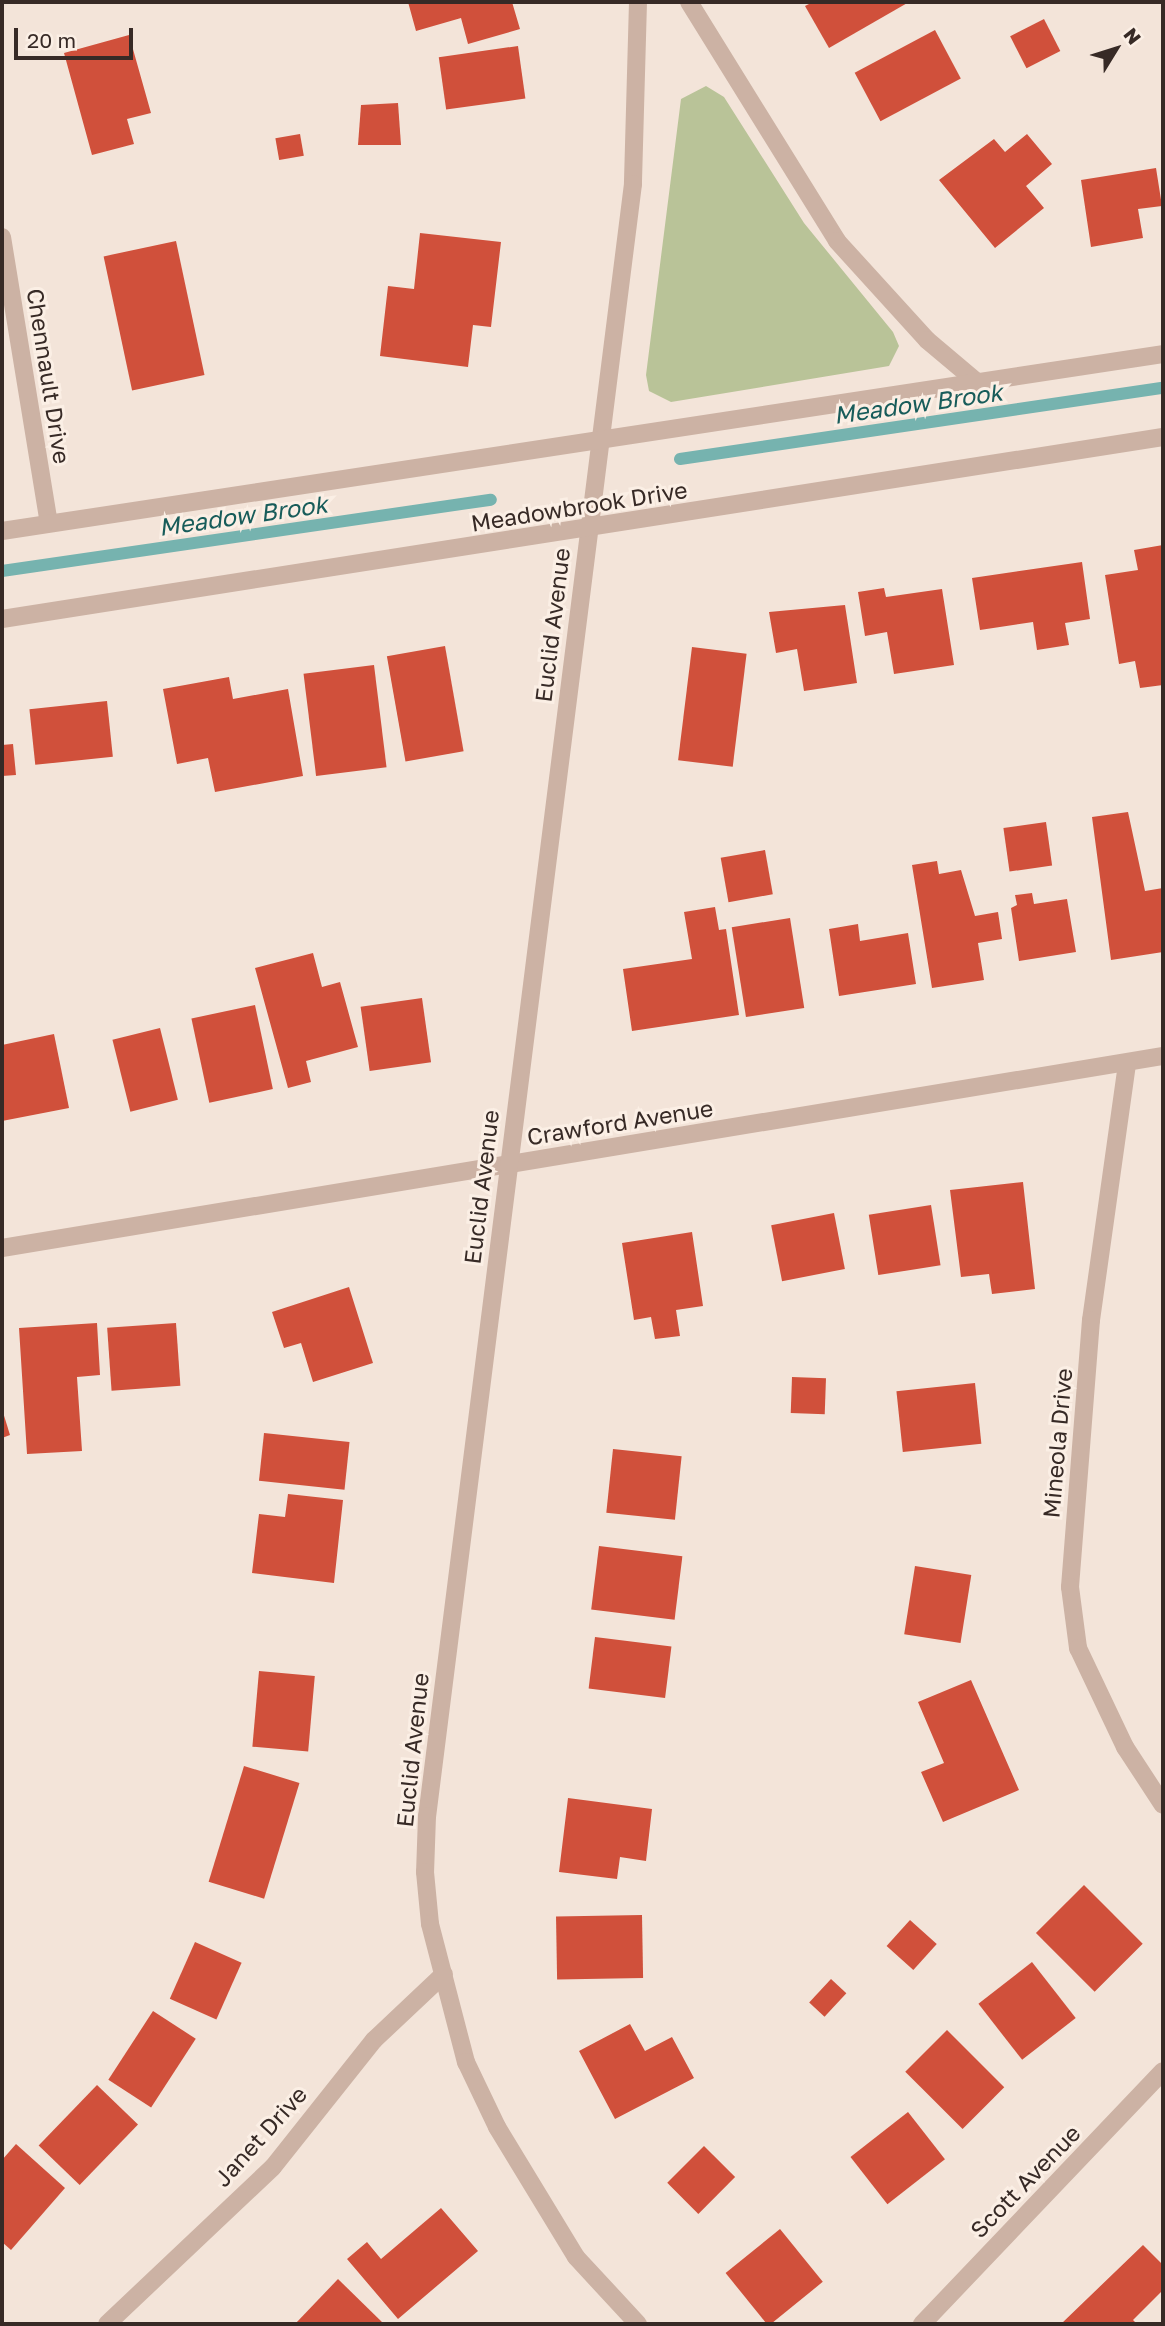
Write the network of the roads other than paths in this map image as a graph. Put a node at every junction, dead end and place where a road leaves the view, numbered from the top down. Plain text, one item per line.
1 (638, 2) edge
2 (689, 2) edge
3 (2, 237) edge
4 (1163, 354) edge
5 (978, 383) junction
6 (1163, 437) edge
7 (598, 442) junction
8 (49, 523) junction
9 (2, 531) edge
10 (588, 531) junction
11 (2, 620) edge
12 (1163, 1056) edge
13 (1127, 1064) junction
14 (509, 1165) junction
15 (2, 1248) edge
16 (1163, 1805) edge
17 (444, 1974) junction
18 (1163, 2071) edge
19 (107, 2324) edge
20 (638, 2324) edge
21 (922, 2324) edge

1 - 7 street, Euclid Avenue
2 - 5 street
3 - 8 street, Chennault Drive
4 - 5 street
5 - 7 street
6 - 10 street, Meadowbrook Drive
7 - 8 street
7 - 10 street, Euclid Avenue
8 - 9 street
10 - 11 street, Meadowbrook Drive
10 - 14 street, Euclid Avenue
12 - 13 street, Crawford Avenue
13 - 14 street, Crawford Avenue
13 - 16 street, Mineola Drive
14 - 15 street, Crawford Avenue
14 - 17 street, Euclid Avenue
17 - 19 street, Janet Drive
17 - 20 street, Euclid Avenue
18 - 21 street, Scott Avenue

